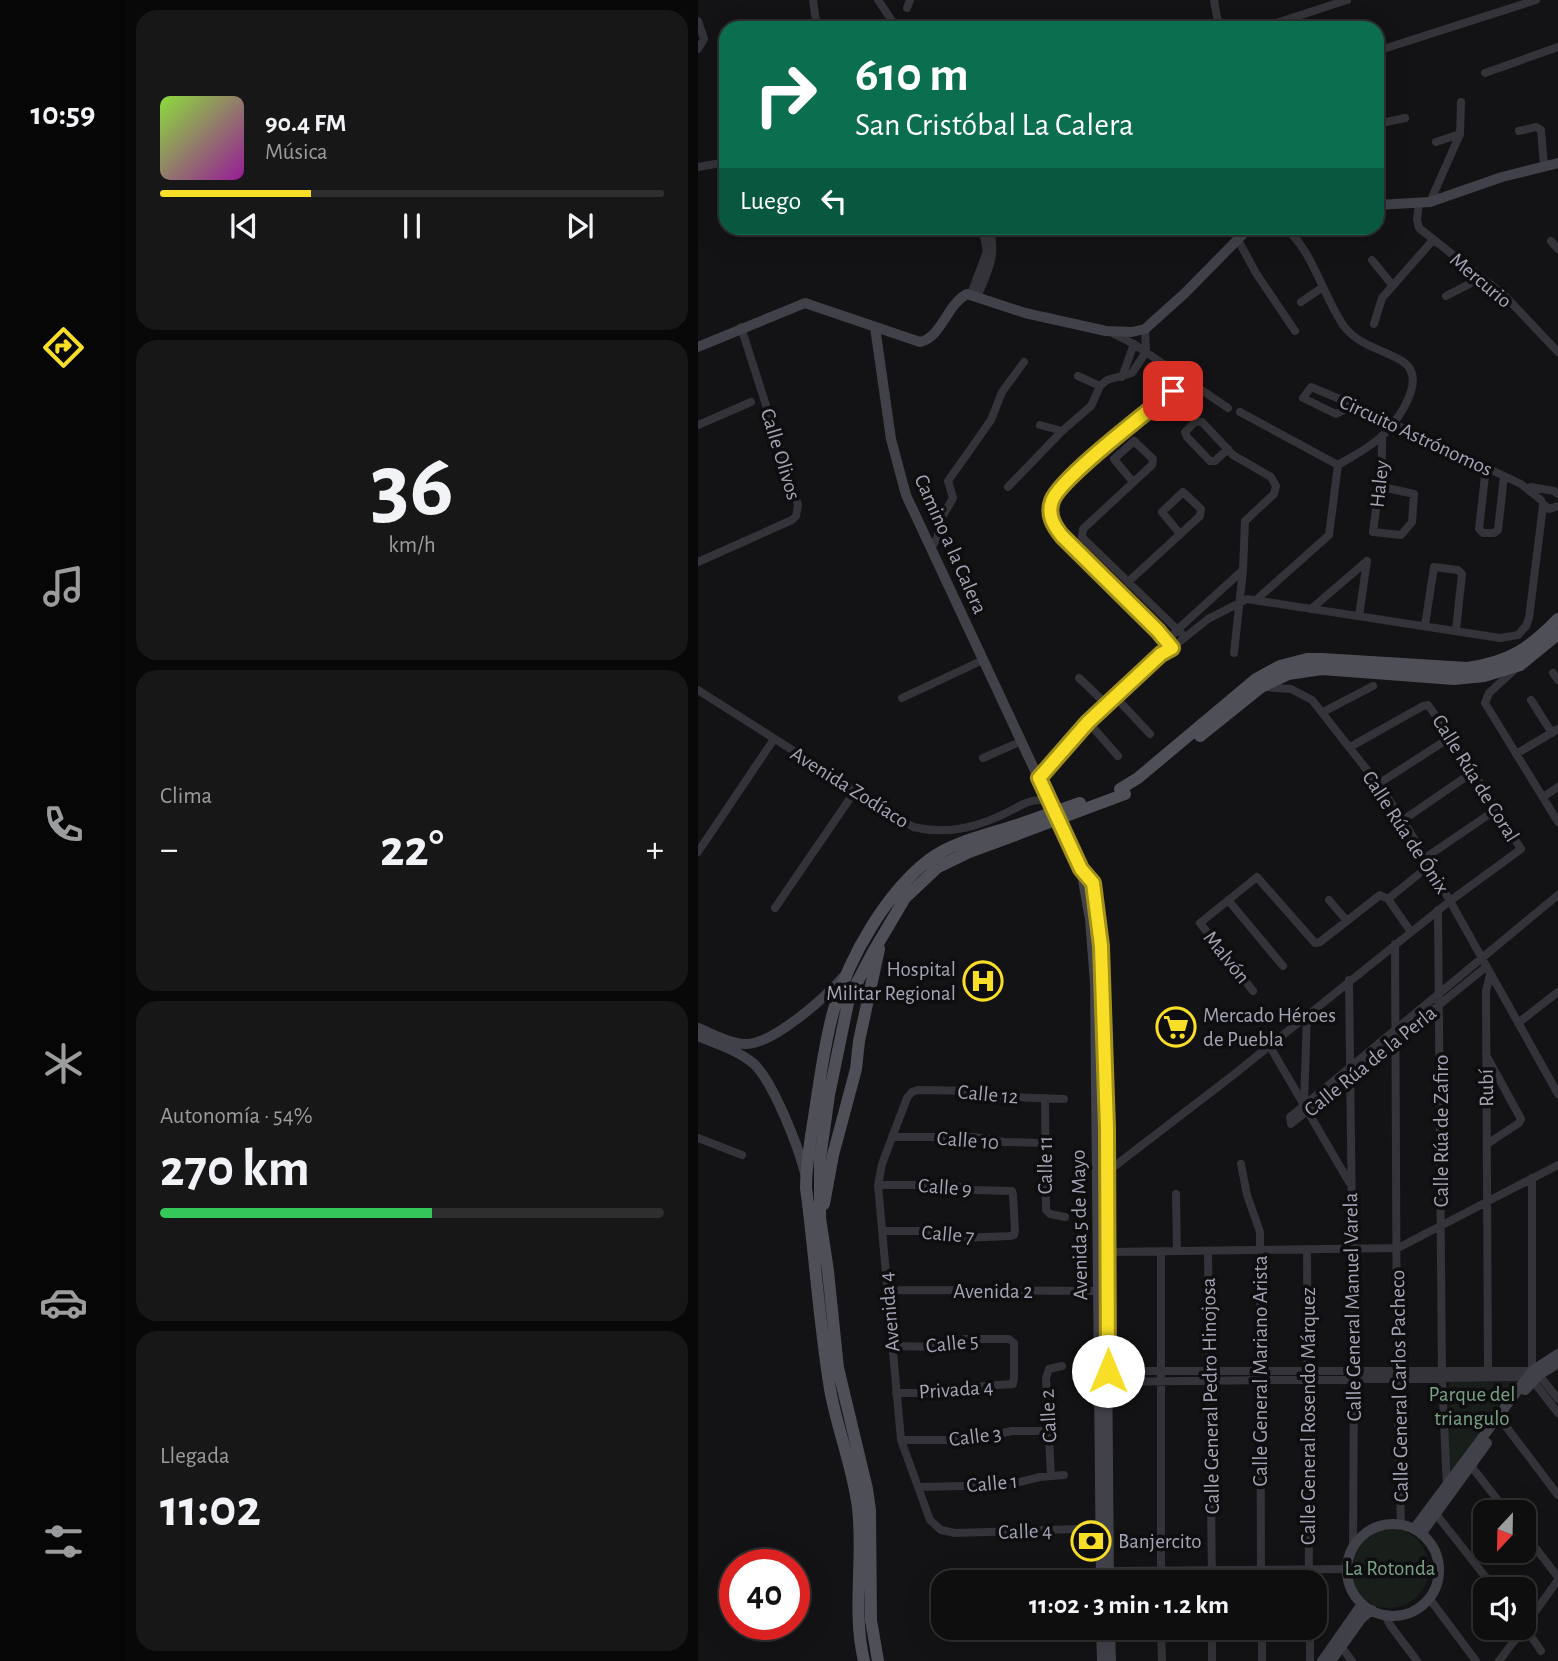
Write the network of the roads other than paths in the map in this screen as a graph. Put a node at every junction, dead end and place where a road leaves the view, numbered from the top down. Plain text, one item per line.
1 (813, 0) edge
2 (878, 0) edge
3 (884, 0) edge
4 (1214, 0) edge
5 (1347, 0) edge
6 (1536, 0) edge
7 (698, 21) edge
8 (816, 21) edge
9 (892, 21) edge
10 (898, 21) edge
11 (1218, 21) edge
12 (1282, 21) edge
13 (1558, 47) edge
14 (698, 49) edge
15 (1384, 49) edge
16 (1485, 73) dead end
17 (1461, 102) dead end
18 (1405, 118) dead end
19 (1384, 122) edge
20 (1519, 131) dead end
21 (1460, 134) junction
22 (1436, 142) dead end
23 (719, 163) edge
24 (1558, 163) edge
25 (1544, 166) junction
26 (698, 167) edge
27 (1424, 203) junction
28 (1384, 205) edge
29 (984, 235) edge
30 (990, 235) edge
31 (1241, 235) edge
32 (1293, 235) edge
33 (1237, 238) junction
34 (1433, 240) junction
35 (1551, 241) dead end
36 (1558, 249) edge
37 (1372, 260) dead end
38 (987, 264) junction
39 (1481, 278) junction
40 (1393, 286) junction
41 (1323, 287) junction
42 (974, 295) junction
43 (1446, 296) dead end
44 (1301, 302) dead end
45 (1374, 324) dead end
46 (741, 327) junction
47 (875, 327) junction
48 (1145, 329) junction
49 (1106, 331) junction
50 (1295, 331) dead end
51 (1134, 344) junction
52 (698, 347) edge
53 (1556, 347) edge
54 (1146, 352) junction
55 (1024, 362) dead end
56 (1078, 376) dead end
57 (1122, 377) junction
58 (1100, 386) junction
59 (1173, 391) dead end
60 (751, 402) dead end
61 (1354, 405) junction
62 (1228, 408) dead end
63 (1240, 412) dead end
64 (1393, 423) junction
65 (698, 425) edge
66 (1040, 425) dead end
67 (1062, 431) junction
68 (1382, 436) junction
69 (1228, 449) junction
70 (1338, 465) junction
71 (1486, 467) junction
72 (1504, 476) junction
73 (1133, 482) junction
74 (1521, 484) junction
75 (1379, 486) junction
76 (1008, 487) dead end
77 (1554, 492) edge
78 (1542, 503) junction
79 (1557, 507) edge
80 (1542, 532) junction
81 (1180, 534) junction
82 (931, 548) junction
83 (698, 562) edge
84 (1243, 570) junction
85 (1128, 582) junction
86 (1256, 600) junction
87 (1239, 602) junction
88 (1311, 609) junction
89 (1359, 616) junction
90 (1558, 619) edge
91 (1425, 625) junction
92 (1177, 630) junction
93 (1456, 630) junction
94 (1558, 634) edge
95 (1185, 637) junction
96 (1169, 644) junction
97 (1234, 653) dead end
98 (983, 660) junction
99 (1520, 664) junction
100 (1079, 678) dead end
101 (1373, 686) dead end
102 (1261, 687) junction
103 (698, 691) edge
104 (902, 698) dead end
105 (1113, 699) junction
106 (1531, 700) dead end
107 (1103, 708) junction
108 (1323, 712) junction
109 (1088, 722) junction
110 (1555, 731) edge
111 (1150, 734) dead end
112 (1450, 737) junction
113 (774, 739) junction
114 (1022, 741) junction
115 (1350, 747) junction
116 (1516, 754) junction
117 (1118, 756) dead end
118 (983, 758) dead end
119 (1473, 772) junction
120 (1039, 778) junction
121 (1378, 783) junction
122 (1558, 787) edge
123 (1123, 791) junction
124 (854, 792) junction
125 (1543, 797) junction
126 (1043, 799) junction
127 (1497, 809) junction
128 (1403, 820) junction
129 (1558, 822) edge
130 (1016, 830) junction
131 (698, 852) edge
132 (1427, 862) junction
133 (1558, 895) edge
134 (1384, 897) junction
135 (1228, 900) junction
136 (1329, 900) dead end
137 (1450, 901) junction
138 (775, 908) dead end
139 (1438, 910) junction
140 (1347, 921) junction
141 (886, 929) junction
142 (1411, 932) junction
143 (1395, 944) junction
144 (1481, 957) junction
145 (1283, 966) dead end
146 (1488, 971) junction
147 (847, 972) junction
148 (1349, 981) junction
149 (1253, 990) dead end
150 (1440, 991) junction
151 (1558, 992) edge
152 (1441, 1004) junction
153 (1307, 1014) junction
154 (1518, 1023) junction
155 (698, 1028) edge
156 (1395, 1029) junction
157 (698, 1037) edge
158 (1396, 1040) junction
159 (1269, 1045) junction
160 (1485, 1055) junction
161 (1351, 1066) junction
162 (1558, 1070) edge
163 (1351, 1077) junction
164 (1549, 1077) junction
165 (912, 1092) joint
166 (1558, 1094) edge
167 (1045, 1098) junction
168 (1064, 1099) dead end
169 (1305, 1109) junction
170 (892, 1137) junction
171 (698, 1138) edge
172 (1045, 1143) junction
173 (1487, 1144) junction
174 (742, 1155) dead end
175 (1241, 1164) dead end
176 (1558, 1165) edge
177 (806, 1175) junction
178 (1102, 1175) junction
179 (1532, 1178) junction
180 (1351, 1184) junction
181 (878, 1185) junction
182 (1176, 1194) dead end
183 (1486, 1202) junction
184 (1102, 1213) junction
185 (1065, 1217) dead end
186 (820, 1218) junction
187 (1441, 1226) junction
188 (883, 1231) junction
189 (1014, 1235) joint
190 (1398, 1248) junction
191 (1352, 1249) junction
192 (1308, 1250) junction
193 (1177, 1251) junction
194 (1208, 1251) junction
195 (1260, 1251) junction
196 (1106, 1252) junction
197 (1161, 1252) junction
198 (823, 1271) junction
199 (887, 1290) junction
200 (1098, 1291) junction
201 (1103, 1320) junction
202 (892, 1346) junction
203 (1558, 1354) edge
204 (1558, 1363) edge
205 (1062, 1366) dead end
206 (1488, 1370) junction
207 (1397, 1374) junction
208 (1442, 1374) junction
209 (1308, 1375) junction
210 (1354, 1375) junction
211 (1104, 1376) junction
212 (1161, 1376) junction
213 (1209, 1376) junction
214 (1259, 1376) junction
215 (1532, 1376) junction
216 (1014, 1382) joint
217 (896, 1393) junction
218 (1558, 1399) edge
219 (1558, 1413) edge
220 (1500, 1419) junction
221 (1048, 1432) junction
222 (901, 1440) junction
223 (1469, 1462) junction
224 (1064, 1475) dead end
225 (1051, 1476) junction
226 (919, 1488) junction
227 (1448, 1490) junction
228 (1558, 1495) edge
229 (1498, 1500) edge
230 (1436, 1514) junction
231 (1401, 1525) junction
232 (1105, 1529) junction
233 (941, 1530) joint
234 (1418, 1531) junction
235 (1353, 1547) junction
236 (1536, 1550) edge
237 (1347, 1569) junction
238 (1102, 1570) edge
239 (1108, 1570) edge
240 (1160, 1570) edge
241 (1212, 1570) edge
242 (1260, 1570) edge
243 (1309, 1570) joint
244 (1486, 1577) edge
245 (1558, 1579) edge
246 (1429, 1598) junction
247 (1367, 1607) junction
248 (1536, 1610) edge
249 (1385, 1615) junction
250 (1101, 1640) edge
251 (1110, 1640) edge
252 (1161, 1640) edge
253 (1212, 1640) edge
254 (1262, 1640) edge
255 (1310, 1640) edge
256 (1514, 1640) edge
257 (1533, 1640) edge
258 (1339, 1644) junction
259 (1541, 1651) dead end
260 (864, 1661) edge
261 (878, 1661) edge
262 (1102, 1661) edge
263 (1111, 1661) edge
264 (1162, 1661) edge
265 (1212, 1661) edge
266 (1262, 1661) edge
267 (1310, 1661) edge
268 (1322, 1661) edge
269 (1331, 1661) edge
270 (1352, 1661) edge
271 (1417, 1661) edge
272 (1476, 1661) edge
273 (1499, 1661) edge

1 - 8 street
2 - 9 street
3 - 10 street
4 - 11 street
5 - 12 street
6 - 15 street
7 - 14 street
13 - 16 street
17 - 21 street
18 - 19 street
20 - 25 street
21 - 22 street
21 - 27 street
23 - 26 street
24 - 25 street
25 - 27 street
27 - 28 street
27 - 34 street, Mercurio
29 - 38 street
30 - 38 street
31 - 33 street
32 - 41 street
33 - 48 street
33 - 50 street
34 - 39 street, Mercurio
34 - 40 street
35 - 36 street
37 - 40 street
38 - 42 street
39 - 43 street
39 - 53 street, Mercurio
40 - 45 street
41 - 44 street
41 - 64 street
42 - 47 street
42 - 49 street
46 - 47 street
46 - 52 street
46 - 83 street, Calle Olivos
47 - 82 street, Camino a la Calera
48 - 49 street
48 - 54 street
49 - 51 street
51 - 54 street
51 - 57 street
54 - 57 street
54 - 62 street
55 - 82 street
56 - 58 street
57 - 58 street
58 - 67 street
59 - 96 street
60 - 65 street, Calle Olivos
61 - 61 street, Circuito Astrónomos
61 - 64 street, Circuito Astrónomos
63 - 70 street
64 - 68 street
64 - 71 street, Circuito Astrónomos
66 - 67 street
67 - 76 street
68 - 70 street
68 - 75 street, Haley
69 - 69 street
69 - 84 street
70 - 86 street
71 - 72 street, Circuito Astrónomos
71 - 72 street
72 - 74 street, Circuito Astrónomos
73 - 73 street
73 - 85 street
74 - 77 street, Circuito Astrónomos
74 - 78 street, Circuito Astrónomos
75 - 75 street, Haley
77 - 78 street
78 - 79 street
78 - 80 street
79 - 80 street
80 - 93 street
81 - 81 street
81 - 85 street
82 - 98 street, Camino a la Calera
84 - 87 street
84 - 92 street
85 - 92 street
86 - 87 street
86 - 88 street
87 - 95 street
87 - 97 street
88 - 89 street
88 - 89 street
89 - 91 street
90 - 123 main road
91 - 93 street
91 - 93 street
92 - 95 street
92 - 96 street
94 - 99 main road
95 - 96 street
96 - 105 street
98 - 104 street
98 - 114 street, Camino a la Calera
99 - 102 main road
99 - 116 street
100 - 107 street
101 - 108 street
102 - 108 street, Calle Rúa de Ónix
102 - 123 main road
103 - 113 street, Avenida Zodíaco
105 - 107 street
105 - 111 street
106 - 110 street
107 - 109 street
108 - 115 street, Calle Rúa de Ónix
109 - 117 street
109 - 120 street
110 - 116 street
112 - 115 street, Calle Rúa de Coral
112 - 119 street, Calle Rúa de Coral
112 - 121 street
113 - 124 street, Avenida Zodíaco
113 - 131 street
114 - 118 street
114 - 120 street, Camino a la Calera
115 - 121 street, Calle Rúa de Ónix
116 - 125 street
119 - 127 street, Calle Rúa de Coral
119 - 128 street
120 - 126 street, Camino a la Calera
121 - 128 street, Calle Rúa de Ónix
122 - 125 street
123 - 130 main road, bridge
124 - 126 street, Avenida Zodíaco
124 - 138 street
125 - 129 street
126 - 178 street, Avenida 5 de Mayo
127 - 132 street
127 - 137 street, Calle Rúa de Coral
128 - 132 street, Calle Rúa de Ónix
130 - 141 main road
130 - 147 main road
132 - 134 street
132 - 137 street, Calle Rúa de Ónix
133 - 144 street, Calle Rúa de la Perla
134 - 140 street
134 - 142 street
135 - 140 street
135 - 145 street
135 - 149 street, Malvón
136 - 140 street
137 - 139 street
137 - 144 street, Calle Rúa de Ónix
139 - 142 street
139 - 150 street, Calle Rúa de Zafiro
141 - 186 main road
141 - 186 main road
142 - 143 street
143 - 148 street
143 - 156 street, Calle General Carlos Pacheco
144 - 146 street, Calle Rúa de Ónix
144 - 150 street, Calle Rúa de la Perla
146 - 152 street, Calle Rúa de la Perla
146 - 154 street, Calle Rúa de Ónix
146 - 160 street, Rubí
147 - 155 street
147 - 177 main road
148 - 153 street
148 - 161 street, Calle General Manuel Varela
150 - 152 street, Calle Rúa de Zafiro
150 - 156 street, Calle Rúa de la Perla
151 - 154 street
152 - 158 street, Calle Rúa de la Perla
152 - 187 street, Calle Rúa de Zafiro
153 - 159 street
153 - 169 street
154 - 164 street, Calle Rúa de Ónix
156 - 158 street, Calle General Carlos Pacheco
156 - 161 street, Calle Rúa de la Perla
157 - 177 street
158 - 163 street, Calle Rúa de la Perla
158 - 190 street, Calle General Carlos Pacheco
159 - 169 street
159 - 178 street
160 - 173 street, Rubí
160 - 173 street
161 - 163 street, Calle General Manuel Varela
161 - 169 street, Calle Rúa de la Perla
162 - 164 street
163 - 169 street, Calle Rúa de la Perla
163 - 180 street, Calle General Manuel Varela
164 - 166 street, Calle Rúa de Ónix
165 - 167 street, Calle 12
165 - 170 street, Avenida 4
167 - 168 street, Calle 12
167 - 172 street, Calle 11
169 - 180 street
170 - 172 street, Calle 10
170 - 181 street, Avenida 4
171 - 174 street
172 - 185 street, Calle 11
173 - 183 street, Rubí
175 - 195 street, Calle General Mariano Arista
176 - 179 street
177 - 198 main road
178 - 184 street, Avenida 5 de Mayo
179 - 183 street
179 - 215 street
180 - 191 street, Calle General Manuel Varela
181 - 188 street, Avenida 4
181 - 189 street, Calle 9
182 - 193 street
183 - 187 street
183 - 206 street, Rubí
184 - 196 street, Avenida 5 de Mayo
184 - 200 street, Avenida 5 de Mayo
186 - 198 main road
187 - 190 street
187 - 208 street, Calle Rúa de Zafiro
188 - 189 street, Calle 7
188 - 199 street, Avenida 4
190 - 191 street
190 - 207 street, Calle General Carlos Pacheco
191 - 192 street
191 - 210 street, Calle General Manuel Varela
192 - 195 street
192 - 209 street, Calle General Rosendo Márquez
193 - 194 street
193 - 197 street
194 - 195 street
194 - 213 street, Calle General Pedro Hinojosa
195 - 214 street, Calle General Mariano Arista
196 - 197 street
196 - 201 street, Avenida 5 de Mayo
197 - 212 street
198 - 260 main road
198 - 261 main road
199 - 200 street, Avenida 2
199 - 202 street, Avenida 4
200 - 201 street, Avenida 5 de Mayo
201 - 211 street, Avenida 5 de Mayo
202 - 216 street, Calle 5
202 - 217 street, Avenida 4
203 - 215 street
204 - 215 street
205 - 221 street, Calle 2
206 - 208 street
206 - 215 street
207 - 208 street
207 - 210 street
207 - 231 street, Calle General Carlos Pacheco
208 - 215 street
208 - 227 street, Calle Rúa de Zafiro
209 - 210 street
209 - 214 street
209 - 243 street, Calle General Rosendo Márquez
210 - 235 street, Calle General Manuel Varela
211 - 212 street
211 - 232 street, Avenida 5 de Mayo
212 - 213 street
212 - 240 street
213 - 214 street
213 - 241 street, Calle General Pedro Hinojosa
214 - 242 street, Calle General Mariano Arista
215 - 218 street
215 - 219 street
215 - 220 street
216 - 217 street, Privada 4
217 - 222 street, Avenida 4
220 - 223 street
220 - 228 street
221 - 222 street, Calle 3
221 - 225 street, Calle 2
222 - 226 street, Avenida 4
223 - 227 street
223 - 229 street
224 - 225 street, Calle 1
225 - 226 street, Calle 1
226 - 233 street, Avenida 4
227 - 230 street
227 - 234 street
230 - 234 street
230 - 244 street
231 - 234 street
231 - 235 street
232 - 233 street, Calle 4
232 - 238 street, Avenida 5 de Mayo
232 - 239 street, Avenida 5 de Mayo
234 - 246 street
235 - 237 street
236 - 245 street
237 - 243 street
237 - 247 street
245 - 248 street
246 - 249 street
246 - 272 street
247 - 249 street
247 - 258 street
249 - 271 street
250 - 262 street
251 - 263 street
252 - 264 street
253 - 265 street
254 - 266 street
255 - 267 street
256 - 273 street
257 - 259 street
258 - 268 street
258 - 269 street
258 - 270 street

